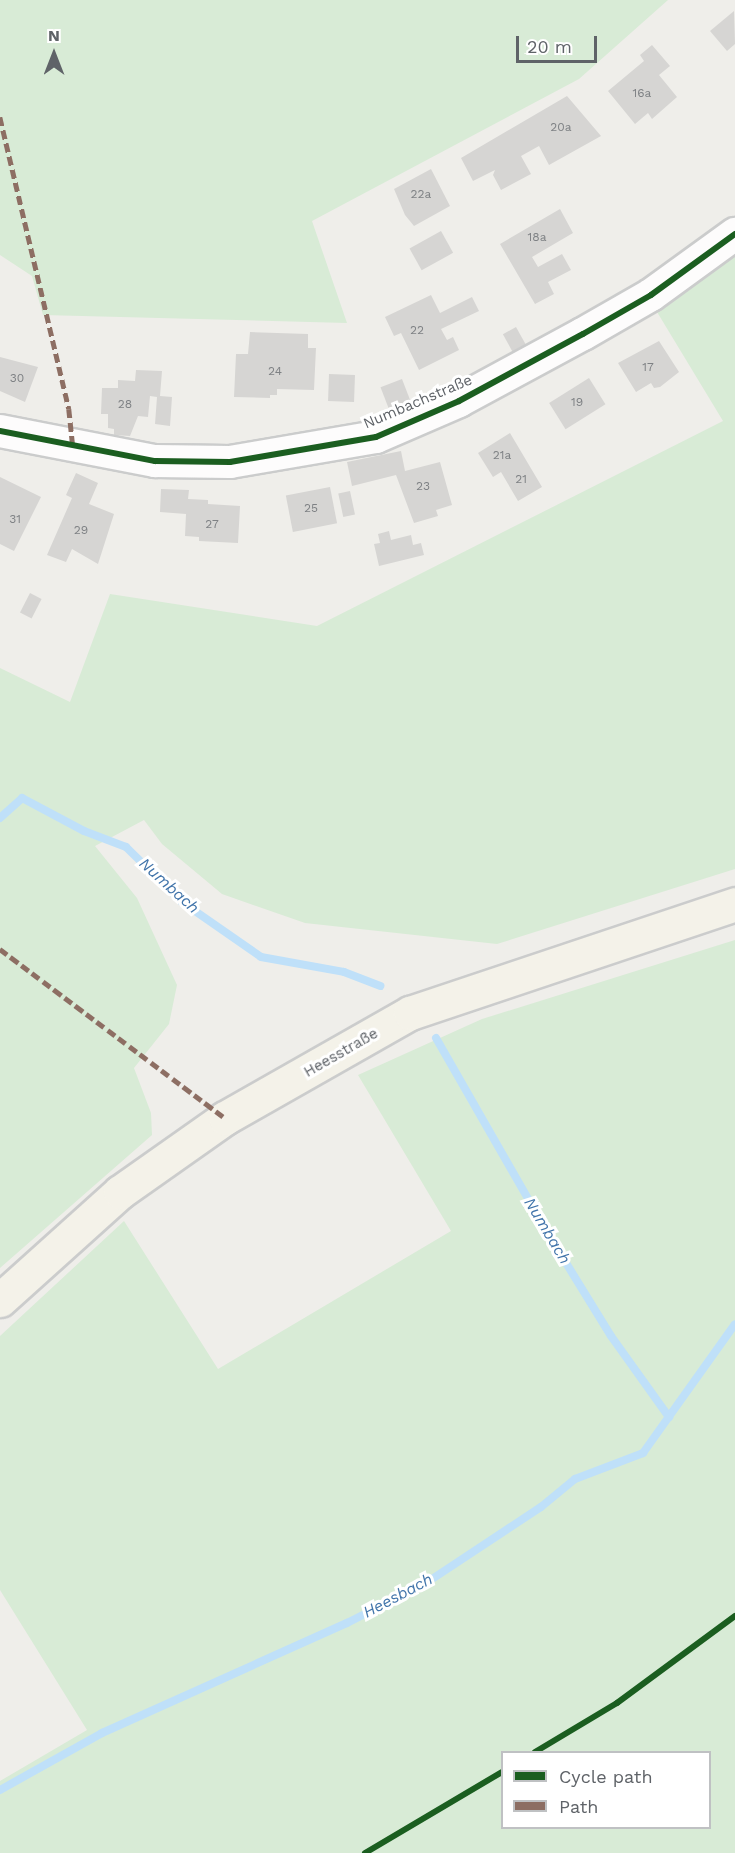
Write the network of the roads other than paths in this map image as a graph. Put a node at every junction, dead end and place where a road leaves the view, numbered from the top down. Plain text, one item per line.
1 (735, 234) edge
2 (0, 431) edge
3 (735, 904) edge
4 (0, 1300) edge

1 - 2 street, Numbachstraße
3 - 4 main road, Heesstraße

